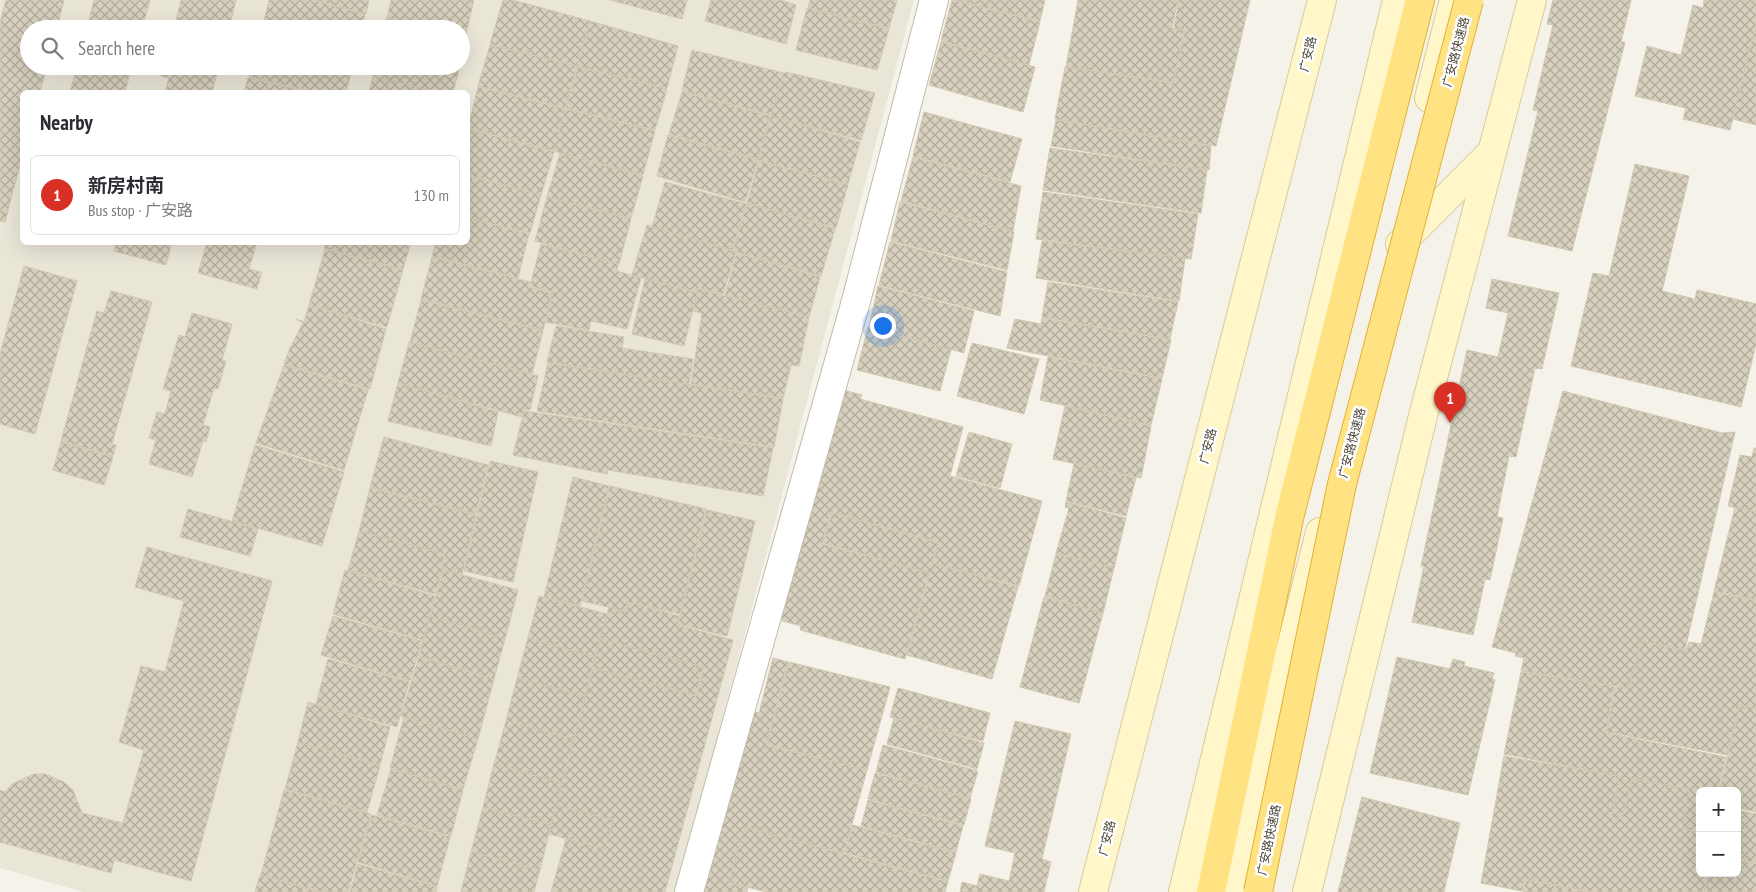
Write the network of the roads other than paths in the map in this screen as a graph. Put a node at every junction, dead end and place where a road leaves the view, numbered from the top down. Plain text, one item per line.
1 (934, 0) edge
2 (1322, 0) edge
3 (1397, 0) edge
4 (1420, 0) edge
5 (1454, 0) edge
6 (1469, 0) edge
7 (1532, 0) edge
8 (1492, 152) junction
9 (1390, 253) junction
10 (690, 892) edge
11 (1094, 892) edge
12 (1183, 892) edge
13 (1211, 892) edge
14 (1229, 892) edge
15 (1258, 892) edge
16 (1307, 892) edge

1 - 10 street
2 - 11 main road, 广安路
3 - 12 main road
4 - 13 highway
5 - 9 main road
6 - 15 highway, 广安路快速路, bridge
7 - 8 main road
8 - 9 main road
8 - 16 main road
9 - 14 main road

